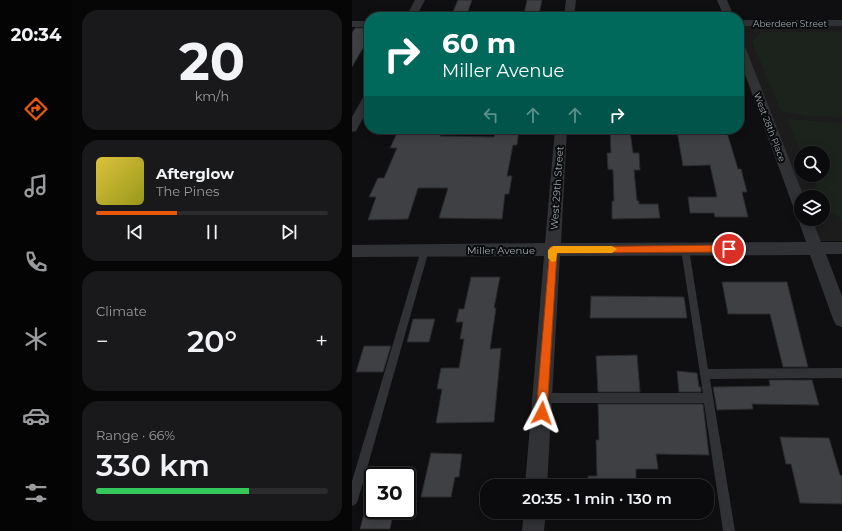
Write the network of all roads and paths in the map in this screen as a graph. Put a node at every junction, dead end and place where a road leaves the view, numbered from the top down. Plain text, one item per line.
1 (420, 0) edge
2 (570, 0) edge
3 (722, 0) edge
4 (414, 12) edge
5 (569, 12) edge
6 (727, 12) edge
7 (744, 23) edge
8 (842, 23) edge
9 (352, 24) edge
10 (364, 24) edge
11 (744, 57) edge
12 (364, 105) edge
13 (352, 128) edge
14 (561, 134) edge
15 (794, 190) edge
16 (808, 226) edge
17 (816, 248) junction
18 (842, 248) edge
19 (685, 249) junction
20 (425, 250) junction
21 (553, 250) junction
22 (352, 251) edge
23 (842, 318) edge
24 (842, 373) edge
25 (704, 374) junction
26 (542, 398) junction
27 (708, 398) junction
28 (536, 479) edge
29 (352, 500) edge
30 (534, 519) edge
31 (533, 531) edge
32 (729, 531) edge

1 - 4 street
2 - 5 street
3 - 6 street
7 - 8 street, Aberdeen Street
9 - 10 street
11 - 15 street, West 28th Place
12 - 13 street
14 - 21 street, West 29th Street
16 - 17 street
17 - 18 street, Miller Avenue
17 - 19 street, Miller Avenue
17 - 23 street
19 - 21 street, Miller Avenue
19 - 25 lane
20 - 21 street, Miller Avenue
20 - 22 street, Miller Avenue
20 - 29 lane
21 - 26 street, West 29th Street
24 - 25 lane
25 - 27 lane
26 - 27 lane
26 - 28 street, West 29th Street
27 - 32 lane
30 - 31 street

